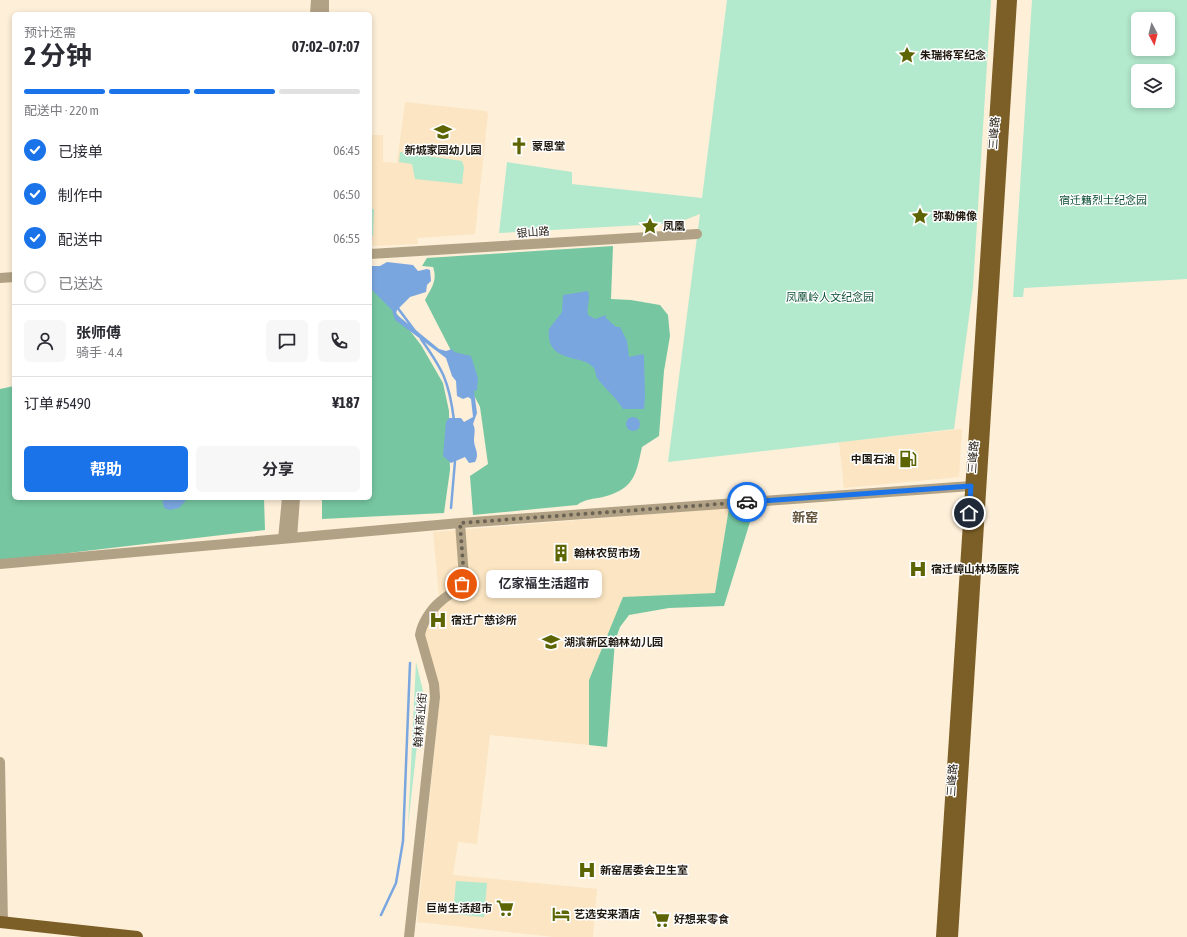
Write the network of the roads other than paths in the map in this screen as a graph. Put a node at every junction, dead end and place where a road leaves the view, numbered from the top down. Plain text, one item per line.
1 (316, 0) edge
2 (324, 0) edge
3 (1003, 0) edge
4 (1011, 0) edge
5 (315, 12) edge
6 (324, 12) edge
7 (697, 234) dead end
8 (372, 254) edge
9 (12, 277) edge
10 (0, 278) edge
11 (971, 486) junction
12 (286, 500) edge
13 (295, 500) edge
14 (460, 523) junction
15 (288, 538) junction
16 (0, 564) edge
17 (0, 762) edge
18 (1, 925) edge
19 (65, 937) edge
20 (137, 937) edge
21 (409, 937) edge
22 (942, 937) edge
23 (952, 937) edge

1 - 5 street
2 - 6 street
3 - 11 main road, 三峰路
4 - 23 main road, 三峰路
7 - 8 street, 银山路
9 - 10 street
11 - 14 street
11 - 22 main road, 三峰路
12 - 15 street
13 - 15 street
14 - 15 street
14 - 21 street, 翰林商业街
15 - 16 street
17 - 18 street
18 - 19 main road
18 - 20 main road

